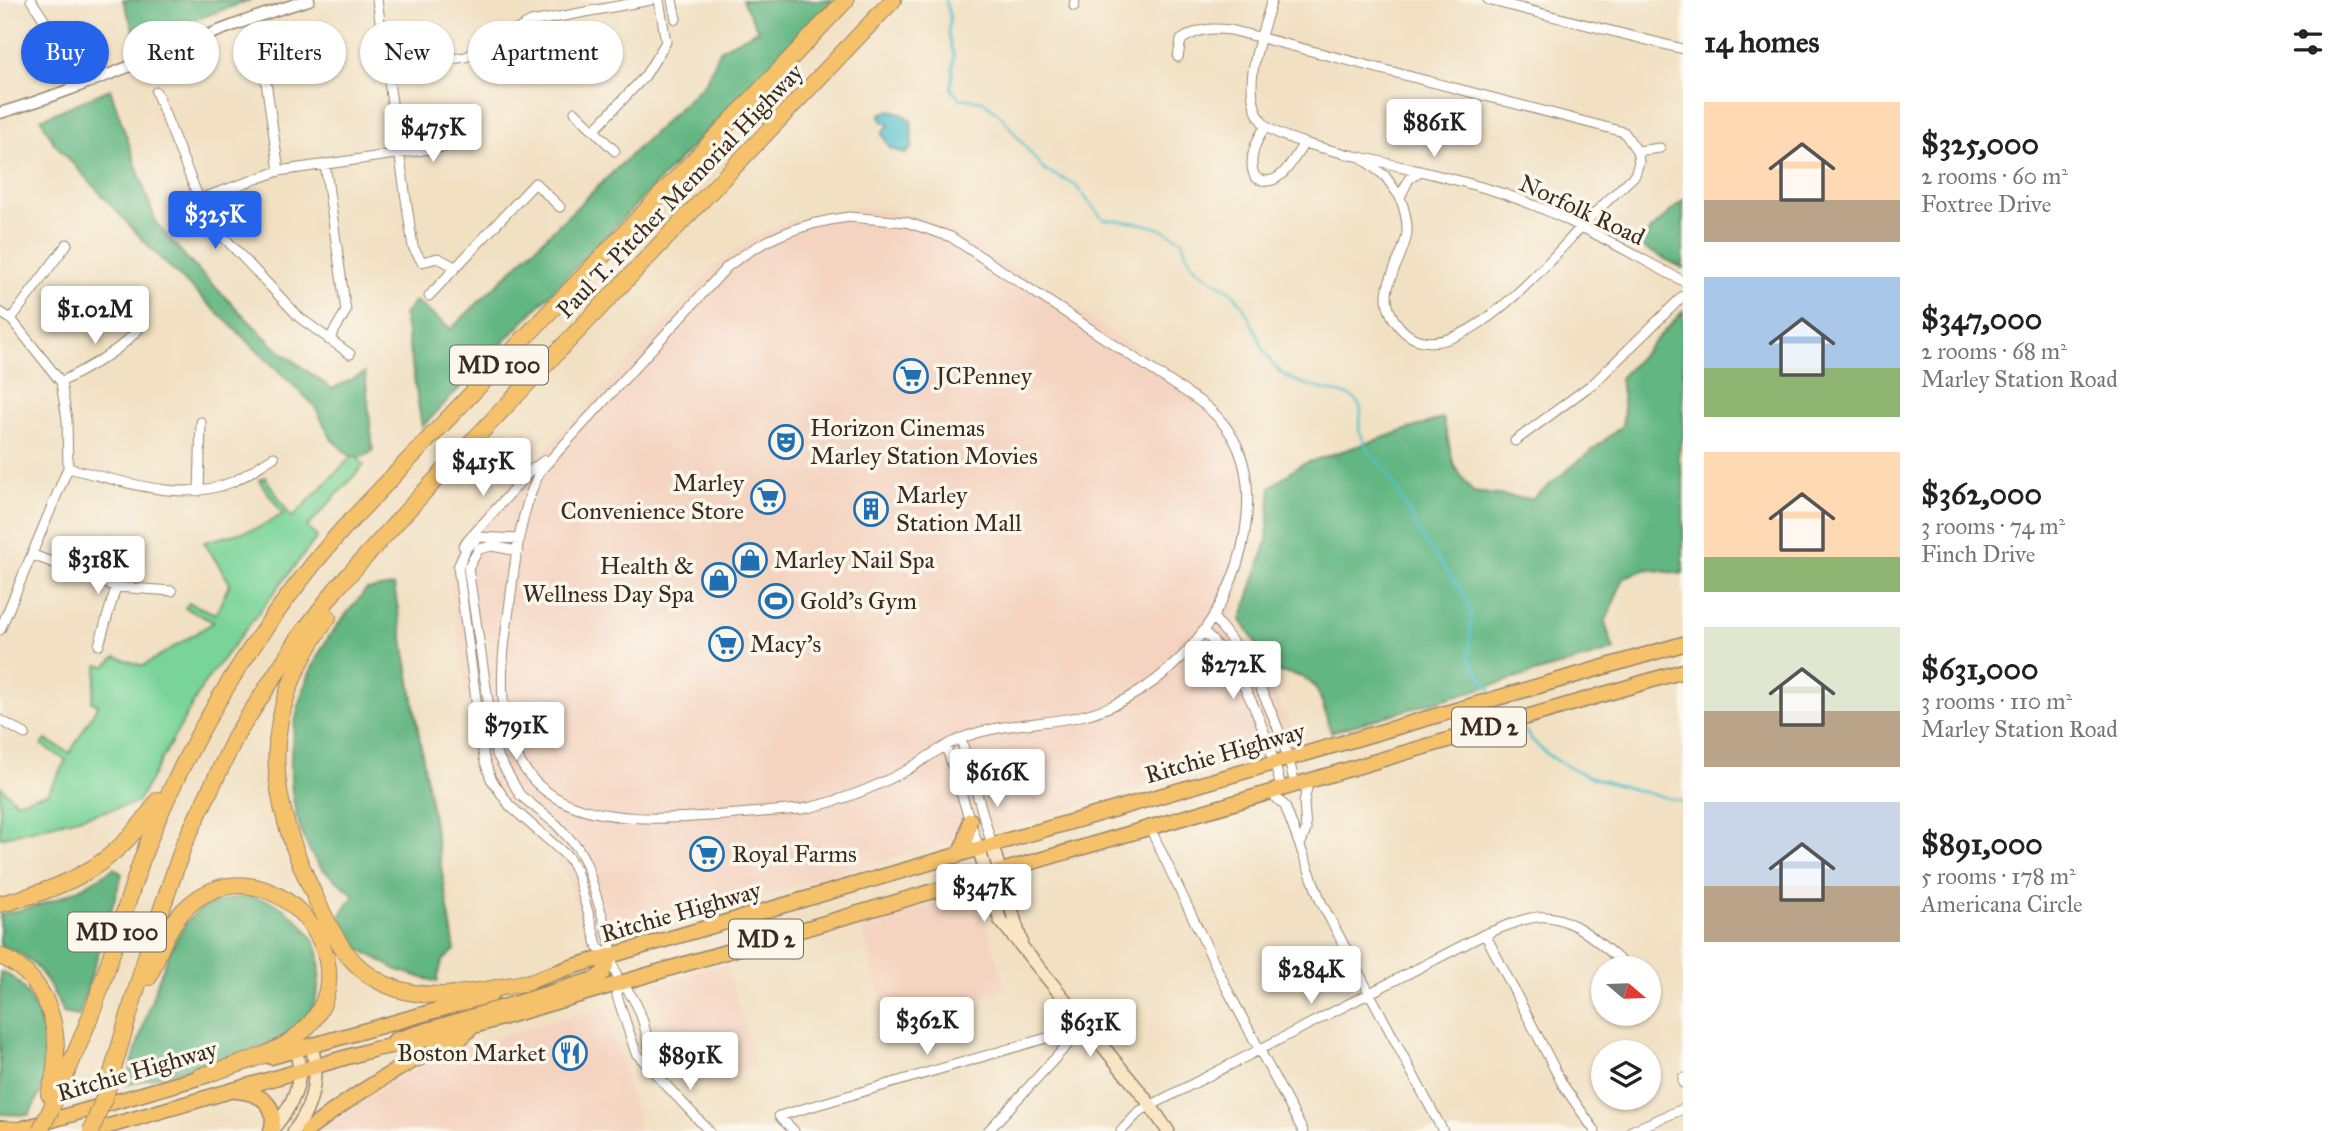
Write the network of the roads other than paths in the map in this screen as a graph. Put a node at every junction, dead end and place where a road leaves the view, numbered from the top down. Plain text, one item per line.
1 (31, 0) edge
2 (309, 0) edge
3 (377, 0) edge
4 (651, 0) edge
5 (659, 0) edge
6 (672, 0) edge
7 (846, 0) edge
8 (893, 0) edge
9 (1272, 0) edge
10 (1488, 0) edge
11 (1499, 1) edge
12 (676, 19) dead end
13 (380, 21) edge
14 (1262, 38) junction
15 (1683, 49) edge
16 (1178, 57) dead end
17 (454, 59) edge
18 (266, 84) edge
19 (389, 84) edge
20 (73, 88) junction
21 (156, 92) dead end
22 (575, 111) dead end
23 (0, 113) edge
24 (1266, 126) junction
25 (594, 130) junction
26 (464, 144) dead end
27 (1304, 144) junction
28 (1660, 148) dead end
29 (1637, 151) junction
30 (615, 152) dead end
31 (398, 154) junction
32 (1360, 156) junction
33 (325, 164) junction
34 (279, 171) junction
35 (1420, 171) junction
36 (1400, 197) junction
37 (199, 199) junction
38 (560, 207) dead end
39 (1582, 226) junction
40 (67, 244) dead end
41 (456, 267) junction
42 (1683, 281) edge
43 (429, 296) dead end
44 (1683, 296) edge
45 (0, 312) edge
46 (11, 319) junction
47 (142, 325) dead end
48 (329, 340) junction
49 (350, 354) dead end
50 (61, 382) junction
51 (201, 422) dead end
52 (1515, 441) dead end
53 (274, 457) dead end
54 (550, 457) junction
55 (68, 468) junction
56 (199, 491) junction
57 (425, 491) junction
58 (520, 539) junction
59 (518, 551) junction
60 (33, 555) junction
61 (458, 567) junction
62 (116, 587) junction
63 (172, 591) dead end
64 (1213, 617) junction
65 (0, 630) edge
66 (1203, 631) junction
67 (1683, 644) edge
68 (99, 645) dead end
69 (1683, 671) edge
70 (0, 720) edge
71 (25, 734) dead end
72 (961, 739) junction
73 (946, 746) junction
74 (187, 757) junction
75 (1282, 761) junction
76 (1289, 785) junction
77 (970, 820) junction
78 (1149, 826) junction
79 (1301, 843) junction
80 (986, 847) junction
81 (957, 856) junction
82 (993, 872) junction
83 (0, 904) edge
84 (1485, 934) junction
85 (0, 956) edge
86 (610, 956) junction
87 (1614, 956) edge
88 (529, 982) junction
89 (620, 982) junction
90 (1368, 993) junction
91 (472, 1026) junction
92 (1084, 1027) junction
93 (312, 1045) junction
94 (375, 1049) junction
95 (296, 1050) junction
96 (1260, 1050) junction
97 (120, 1052) junction
98 (309, 1068) junction
99 (652, 1071) junction
100 (199, 1077) junction
101 (1683, 1078) edge
102 (1683, 1083) edge
103 (228, 1091) junction
104 (1151, 1106) junction
105 (1683, 1109) edge
106 (46, 1110) junction
107 (0, 1129) edge
108 (27, 1131) edge
109 (91, 1131) edge
110 (271, 1131) edge
111 (294, 1131) edge
112 (307, 1131) edge
113 (709, 1131) edge
114 (794, 1131) edge
115 (988, 1131) edge
116 (1121, 1131) edge
117 (1168, 1131) edge
118 (1303, 1131) edge
119 (1443, 1131) edge
120 (1595, 1131) edge
121 (1631, 1131) edge

1 - 20 street
2 - 20 street
3 - 13 street
4 - 17 street
5 - 25 street
6 - 12 street
7 - 74 highway, Paul T. Pitcher Memorial Highway / MD 100
8 - 57 highway, Paul T. Pitcher Memorial Highway / MD 100
9 - 14 street
10 - 11 street
11 - 15 street
14 - 16 street
14 - 24 street
14 - 29 street
18 - 34 street
19 - 31 street
20 - 23 street
21 - 37 street
22 - 25 street
24 - 27 street, Norfolk Road
24 - 27 street
25 - 30 street
26 - 31 street
27 - 32 street, Norfolk Road
28 - 29 street
29 - 39 street
31 - 33 street
31 - 41 street
32 - 35 street, Norfolk Road
32 - 36 street
33 - 34 street
33 - 48 street
34 - 37 street
35 - 36 street
35 - 39 street, Norfolk Road
36 - 39 street
37 - 48 street
38 - 41 street
39 - 42 street, Norfolk Road
40 - 46 street
41 - 43 street
44 - 52 street
45 - 46 street
46 - 50 street
47 - 50 street
48 - 49 street
50 - 55 street
51 - 56 street
53 - 56 street
54 - 58 street
54 - 61 street
54 - 64 street
55 - 56 street
55 - 60 street
57 - 88 highway
57 - 97 highway, Paul T. Pitcher Memorial Highway / MD 100
58 - 59 street
58 - 61 street
59 - 73 street
59 - 86 street
60 - 62 street
60 - 65 street
61 - 86 street
62 - 63 street
62 - 68 street
64 - 66 street
64 - 75 street
66 - 72 street
66 - 75 street
67 - 75 main road, Ritchie Highway / MD 2
69 - 76 main road, Ritchie Highway / MD 2
70 - 71 street
72 - 73 street
72 - 80 street
73 - 77 street
74 - 83 highway
74 - 106 highway, Paul T. Pitcher Memorial Highway / MD 100
75 - 76 street
75 - 76 street
75 - 80 main road, Ritchie Highway / MD 2
76 - 78 main road, Ritchie Highway / MD 2
76 - 79 street
76 - 79 street
77 - 80 street
77 - 81 main road
78 - 82 main road, Ritchie Highway / MD 2
78 - 96 street
79 - 90 street
80 - 81 main road, Ritchie Highway / MD 2
80 - 82 main road
81 - 86 main road, Ritchie Highway / MD 2
82 - 89 main road, Ritchie Highway / MD 2
82 - 92 main road
84 - 87 street
84 - 90 street
84 - 120 street
85 - 106 highway
86 - 88 main road, Ritchie Highway / MD 2
86 - 89 street
86 - 94 main road
88 - 93 main road, Ritchie Highway / MD 2
89 - 91 main road, Ritchie Highway / MD 2
89 - 99 street
89 - 99 street
90 - 96 street
90 - 119 street
91 - 94 main road, Ritchie Highway / MD 2
91 - 112 main road
92 - 104 main road
92 - 114 street
92 - 115 street
93 - 95 main road, Ritchie Highway / MD 2
93 - 98 main road
94 - 98 main road, Ritchie Highway / MD 2
95 - 98 main road
95 - 100 main road, Ritchie Highway / MD 2
96 - 104 street
96 - 118 street
97 - 100 highway
97 - 109 highway, Paul T. Pitcher Memorial Highway / MD 100, bridge
98 - 103 main road, Ritchie Highway / MD 2
98 - 110 main road
98 - 111 main road
99 - 113 street
100 - 108 main road, Ritchie Highway / MD 2
101 - 102 street
103 - 109 main road, Ritchie Highway / MD 2
103 - 110 main road
104 - 116 street
104 - 117 main road
105 - 121 street
106 - 108 highway, Paul T. Pitcher Memorial Highway / MD 100, bridge
107 - 108 highway

